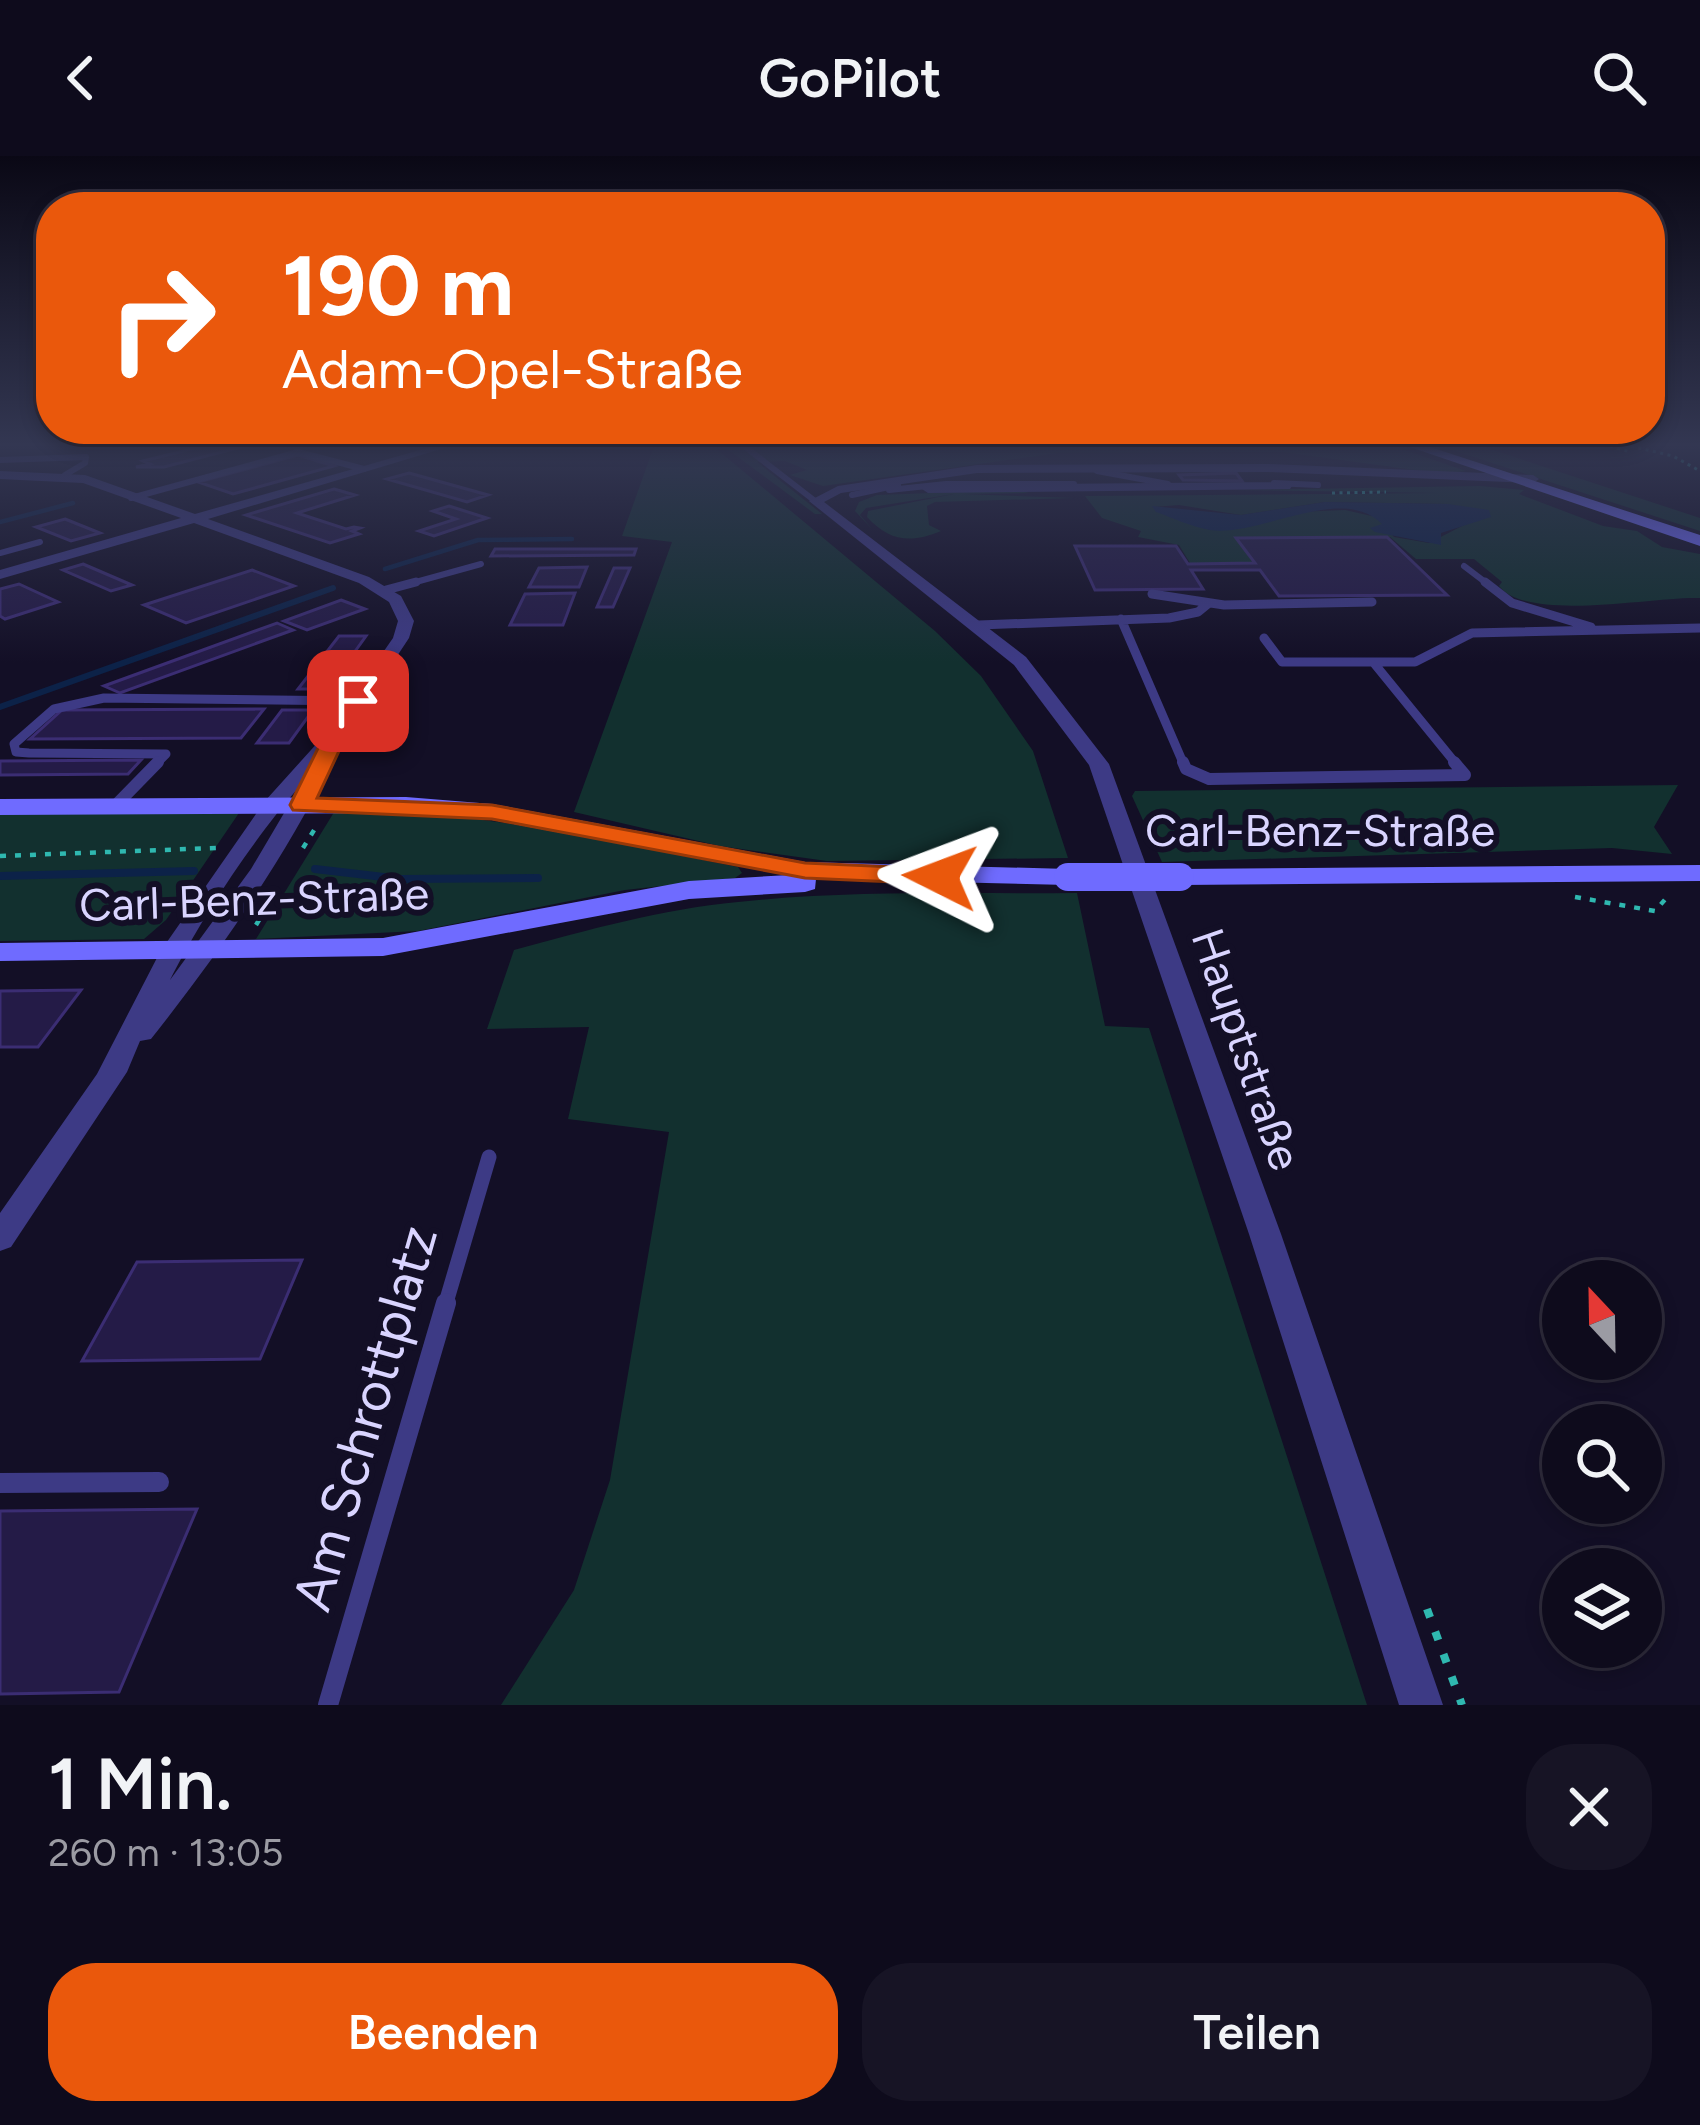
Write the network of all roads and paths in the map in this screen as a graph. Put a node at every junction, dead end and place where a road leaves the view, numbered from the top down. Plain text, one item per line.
1 (189, 518) edge
2 (200, 518) edge
3 (1635, 518) edge
4 (1640, 518) edge
5 (840, 519) edge
6 (194, 520) junction
7 (1700, 538) edge
8 (40, 542) dead end
9 (0, 554) edge
10 (481, 564) dead end
11 (1464, 566) dead end
12 (0, 575) edge
13 (386, 590) junction
14 (1152, 594) dead end
15 (1209, 602) junction
16 (1372, 602) dead end
17 (1121, 619) junction
18 (979, 625) junction
19 (1700, 628) edge
20 (1604, 631) junction
21 (1264, 638) dead end
22 (1373, 662) junction
23 (358, 701) junction
24 (336, 734) junction
25 (272, 805) junction
26 (302, 805) junction
27 (115, 806) junction
28 (0, 807) edge
29 (243, 848) junction
30 (0, 856) edge
31 (1700, 873) edge
32 (940, 877) junction
33 (208, 951) junction
34 (0, 952) edge
35 (172, 952) junction
36 (110, 1073) junction
37 (489, 1157) dead end
38 (0, 1238) edge
39 (159, 1482) dead end
40 (0, 1483) edge
41 (328, 1705) edge
42 (1420, 1705) edge

1 - 6 street
2 - 6 street
3 - 7 street
4 - 7 street
5 - 18 street, Hauptstraße
6 - 12 street
6 - 13 street
8 - 9 lane
10 - 13 lane
11 - 20 lane
13 - 23 street
14 - 15 lane
15 - 16 lane
15 - 17 lane
17 - 18 lane
17 - 22 lane
18 - 42 street, Hauptstraße
19 - 20 lane
20 - 22 lane
21 - 22 lane
23 - 24 street
23 - 27 lane
24 - 25 street
24 - 26 street
25 - 26 street, Carl-Benz-Straße
25 - 27 street, Carl-Benz-Straße
25 - 29 street
26 - 32 street, Carl-Benz-Straße
26 - 33 street
27 - 28 street, Carl-Benz-Straße
29 - 30 path
29 - 35 street
31 - 32 street, Carl-Benz-Straße, bridge
32 - 33 street, Carl-Benz-Straße
33 - 35 street, Carl-Benz-Straße
33 - 36 street
34 - 35 street, Carl-Benz-Straße
35 - 36 street
36 - 38 street
37 - 41 lane, Am Schrottplatz
39 - 40 lane

